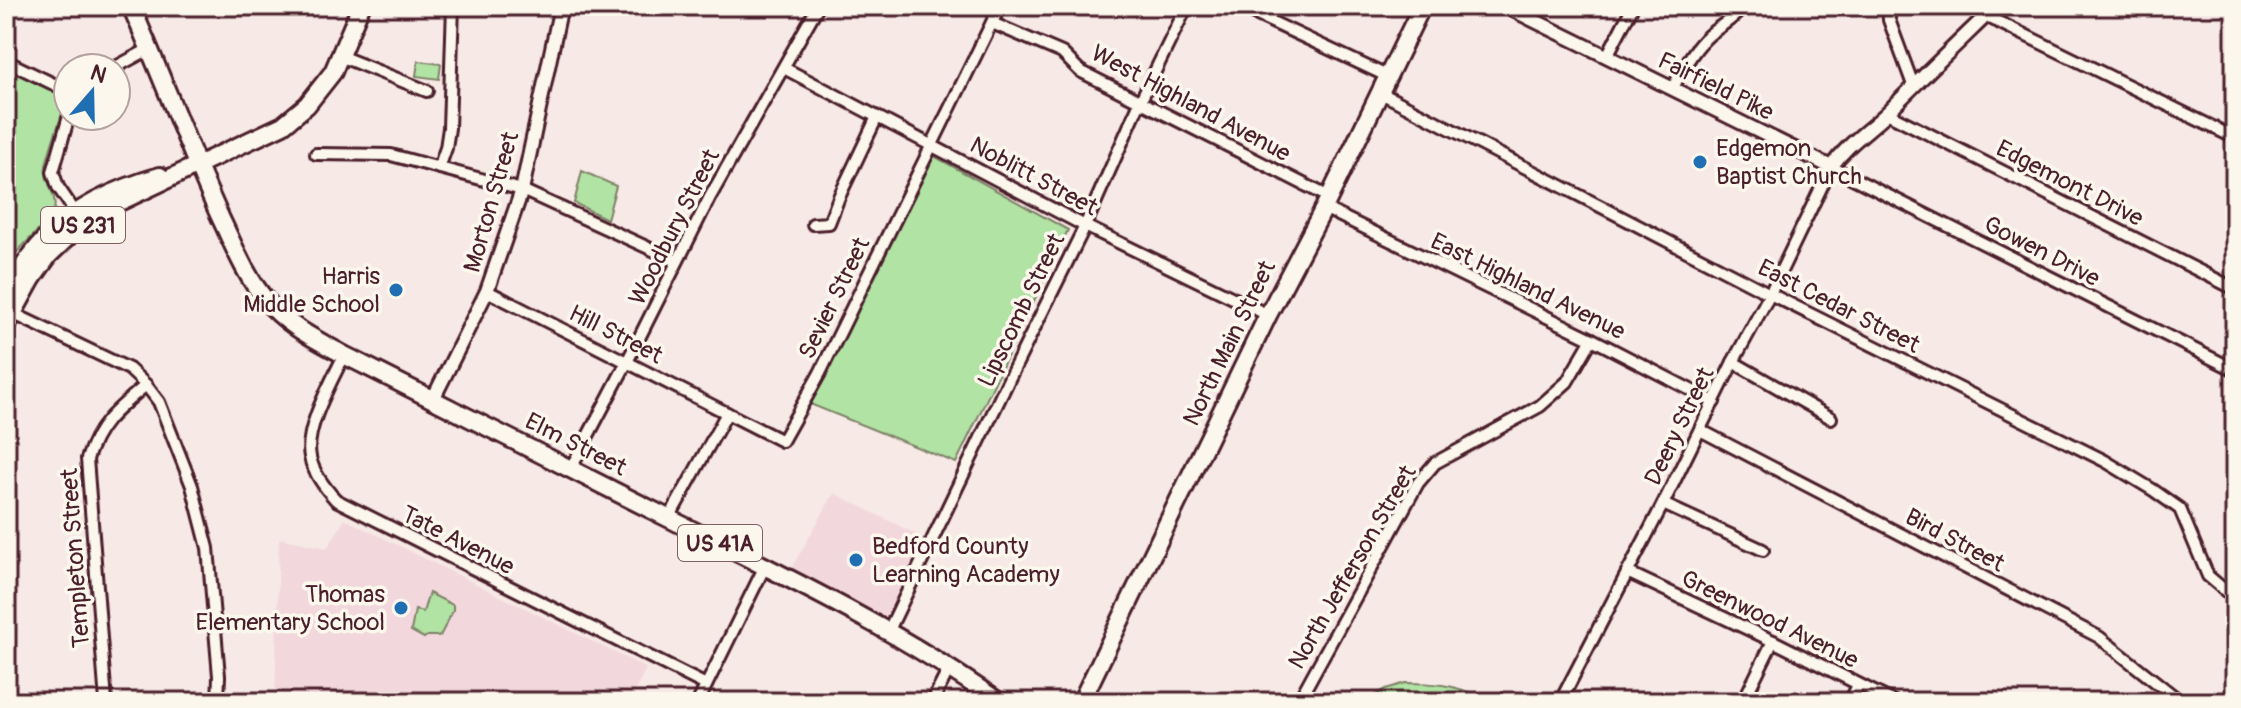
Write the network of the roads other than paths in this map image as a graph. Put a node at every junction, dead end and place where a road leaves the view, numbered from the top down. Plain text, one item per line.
1 (131, 6) edge
2 (361, 6) edge
3 (453, 6) edge
4 (561, 6) edge
5 (818, 6) edge
6 (1000, 6) edge
7 (1187, 6) edge
8 (1238, 6) edge
9 (1422, 6) edge
10 (1505, 6) edge
11 (1633, 6) edge
12 (1744, 6) edge
13 (1888, 6) edge
14 (1996, 6) edge
15 (1986, 16) junction
16 (992, 23) junction
17 (151, 48) junction
18 (340, 56) junction
19 (1607, 56) junction
20 (132, 58) edge
21 (6, 61) edge
22 (784, 68) junction
23 (1389, 77) junction
24 (52, 83) edge
25 (1913, 85) junction
26 (1672, 89) junction
27 (427, 91) dead end
28 (1381, 93) junction
29 (1140, 102) junction
30 (1887, 113) junction
31 (877, 117) junction
32 (64, 132) edge
33 (2235, 138) edge
34 (931, 144) junction
35 (316, 154) dead end
36 (197, 166) junction
37 (1831, 167) junction
38 (439, 168) junction
39 (522, 190) junction
40 (1326, 203) junction
41 (75, 212) junction
42 (813, 224) dead end
43 (1085, 226) junction
44 (677, 261) junction
45 (2235, 289) edge
46 (487, 291) junction
47 (6, 293) edge
48 (1770, 294) junction
49 (1268, 315) junction
50 (8, 316) edge
51 (1592, 339) junction
52 (344, 355) junction
53 (627, 362) junction
54 (1733, 362) junction
55 (2235, 370) edge
56 (146, 385) junction
57 (433, 399) junction
58 (1714, 402) junction
59 (727, 413) junction
60 (1831, 418) dead end
61 (1700, 430) junction
62 (571, 468) junction
63 (1663, 504) junction
64 (669, 518) junction
65 (1763, 550) dead end
66 (765, 566) junction
67 (1627, 572) junction
68 (2235, 599) edge
69 (889, 630) junction
70 (1773, 641) junction
71 (950, 667) junction
72 (706, 685) junction
73 (1858, 685) junction
74 (106, 702) edge
75 (218, 702) edge
76 (698, 702) edge
77 (932, 702) edge
78 (999, 702) edge
79 (1081, 702) edge
80 (1298, 702) edge
81 (1560, 702) edge
82 (1743, 702) edge
83 (1850, 702) edge
84 (1894, 702) edge
85 (2181, 702) edge

1 - 17 main road, US 41A
2 - 18 main road, US 231
3 - 38 street
4 - 39 street, Morton Street
5 - 22 street, Woodbury Street
6 - 16 street, Sevier Street
7 - 29 street, Lipscomb Street
8 - 23 street
9 - 23 main road, North Main Street
10 - 19 street, Fairfield Pike
11 - 19 street
12 - 26 street
13 - 25 street
14 - 15 street
15 - 25 street
15 - 33 street
16 - 29 street, West Highland Avenue
16 - 34 street, Sevier Street
17 - 20 street
17 - 36 main road, US 41A
18 - 27 street
18 - 36 main road, US 231
19 - 26 street, Fairfield Pike
21 - 24 street
22 - 31 street, Noblitt Street
22 - 44 street, Woodbury Street
23 - 28 main road, North Main Street
25 - 30 street
26 - 37 street, Fairfield Pike
28 - 40 main road, North Main Street
28 - 48 street, East Cedar Street
29 - 40 street, West Highland Avenue
29 - 43 street, Lipscomb Street
30 - 37 street
30 - 45 street, Edgemont Drive
31 - 34 street, Noblitt Street
31 - 42 street
32 - 41 street
34 - 43 street, Noblitt Street
34 - 59 street, Sevier Street
35 - 38 street
36 - 41 main road, US 231
36 - 50 main road, US 231
36 - 52 main road, Elm Street / US 41A
37 - 48 street, Deery Street
37 - 55 street, Gowen Drive
38 - 39 street
39 - 44 street
39 - 46 street, Morton Street
40 - 49 main road, North Main Street
40 - 51 street, East Highland Avenue
41 - 47 main road, US 231
43 - 49 street, Noblitt Street
43 - 69 street, Lipscomb Street
44 - 53 street, Woodbury Street
46 - 53 street, Hill Street
46 - 57 street, Morton Street
48 - 54 street, Deery Street
48 - 68 street, East Cedar Street
49 - 79 main road, North Main Street
50 - 56 street
51 - 58 street, East Highland Avenue
51 - 80 street, North Jefferson Street
52 - 57 main road, Elm Street / US 41A
52 - 72 street, Tate Avenue
53 - 59 street, Hill Street
53 - 62 street, Woodbury Street
54 - 58 street, Deery Street
54 - 60 street
56 - 74 street, Templeton Street
56 - 75 street
57 - 62 main road, Elm Street / US 41A
58 - 61 street, Deery Street
59 - 64 street
61 - 63 street, Deery Street
61 - 85 street, Bird Street
62 - 64 main road, Elm Street / US 41A
63 - 65 street
63 - 67 street, Deery Street
64 - 66 main road, Elm Street / US 41A
66 - 69 main road, Elm Street / US 41A
66 - 72 street
67 - 70 street, Greenwood Avenue
67 - 81 street, Deery Street
69 - 71 main road, Elm Street / US 41A
70 - 73 street, Greenwood Avenue
70 - 82 street
71 - 77 street
71 - 78 main road, Elm Street / US 41A
72 - 76 street
73 - 83 street
73 - 84 street, Greenwood Avenue

